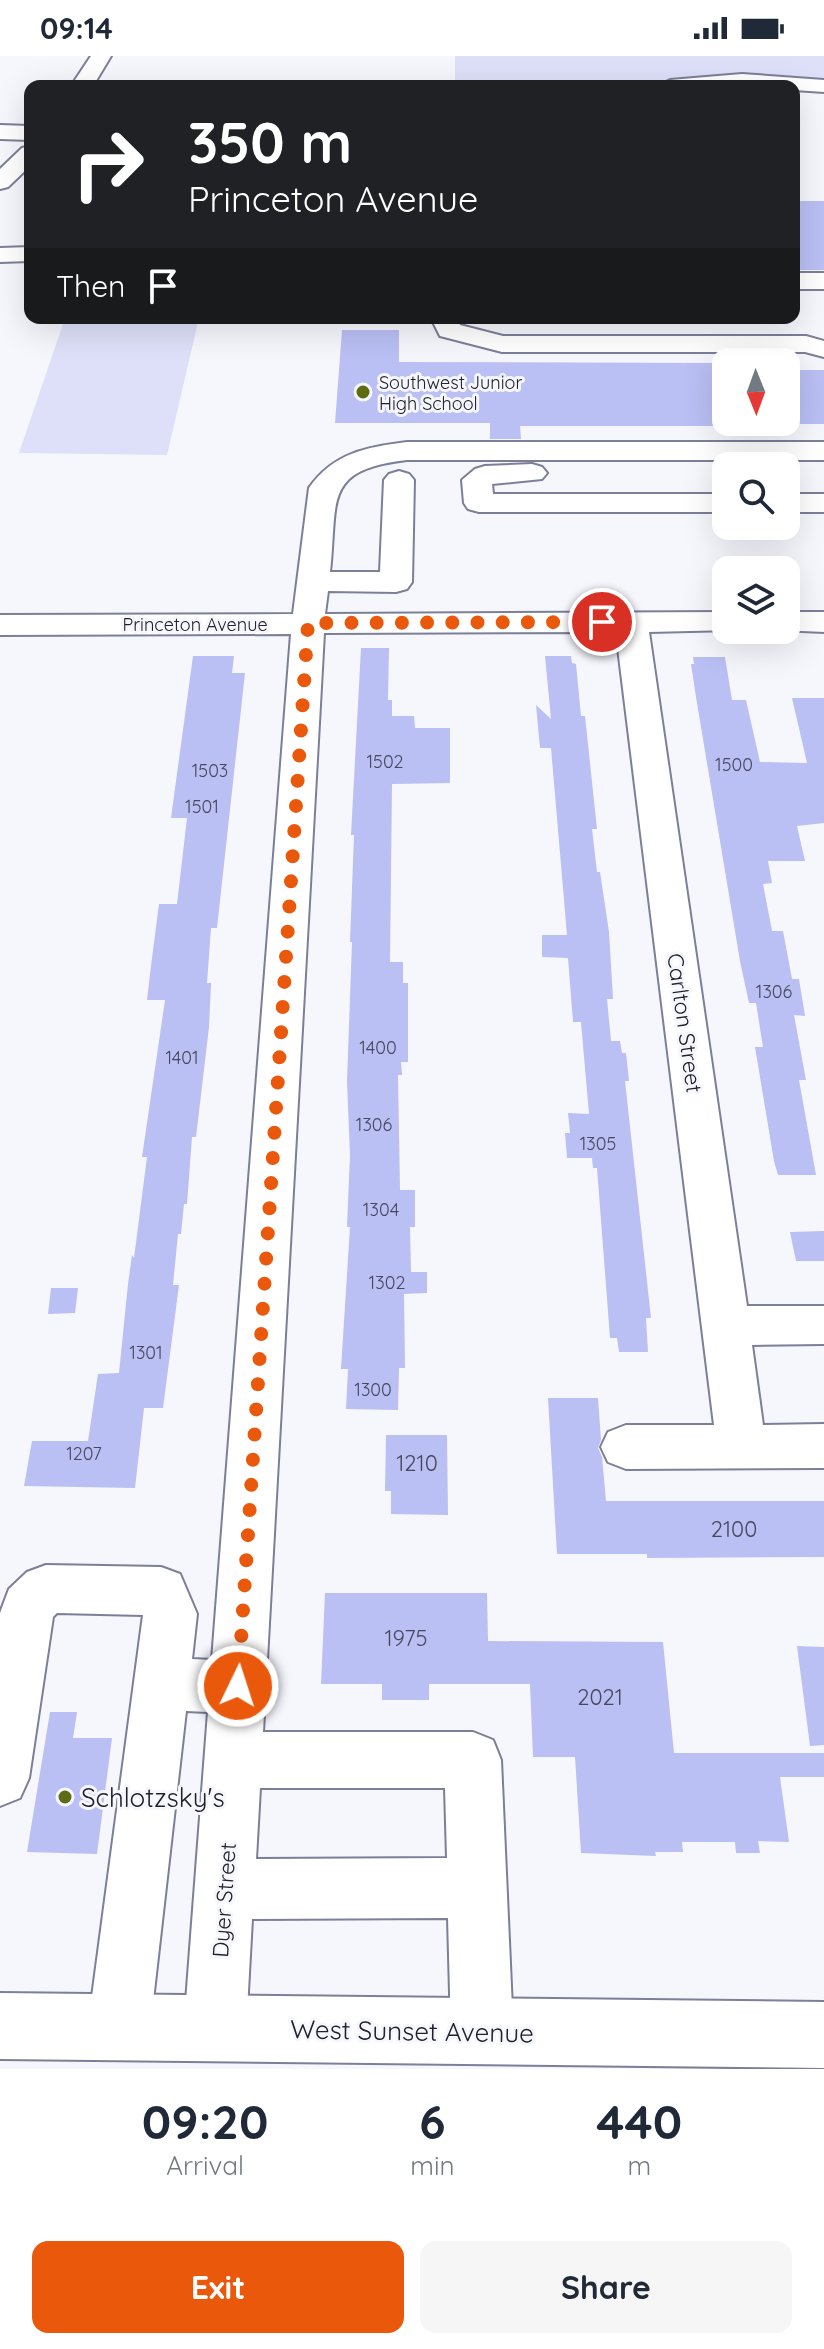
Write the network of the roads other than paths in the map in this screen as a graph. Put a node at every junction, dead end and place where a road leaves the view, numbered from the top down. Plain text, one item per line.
1 (101, 56) edge
2 (86, 80) edge
3 (800, 84) edge
4 (824, 86) edge
5 (0, 132) edge
6 (24, 133) edge
7 (24, 162) edge
8 (5, 192) edge
9 (24, 254) edge
10 (0, 255) edge
11 (800, 281) edge
12 (824, 281) edge
13 (446, 324) edge
14 (537, 324) edge
15 (602, 324) edge
16 (800, 324) edge
17 (824, 324) edge
18 (824, 349) edge
19 (824, 451) edge
20 (398, 466) junction
21 (712, 474) edge
22 (800, 474) edge
23 (824, 474) edge
24 (477, 480) junction
25 (712, 503) edge
26 (800, 503) edge
27 (824, 503) edge
28 (311, 602) junction
29 (631, 622) junction
30 (712, 622) edge
31 (800, 622) edge
32 (824, 622) edge
33 (0, 625) edge
34 (726, 1326) junction
35 (822, 1336) edge
36 (741, 1446) junction
37 (824, 1446) edge
38 (626, 1447) dead end
39 (161, 1685) junction
40 (238, 1686) junction
41 (233, 1760) junction
42 (0, 1778) edge
43 (477, 1888) junction
44 (224, 1889) junction
45 (0, 2026) edge
46 (119, 2027) junction
47 (215, 2028) junction
48 (482, 2031) junction
49 (824, 2035) edge

1 - 2 street
3 - 4 street
5 - 6 street
7 - 8 street
9 - 10 street
11 - 12 street
13 - 18 street
14 - 15 street
16 - 17 street
19 - 20 street
20 - 24 street
20 - 28 street, Dyer Street
20 - 28 street
21 - 24 street
22 - 23 street
24 - 25 street
26 - 27 street
28 - 29 street, Princeton Avenue
28 - 33 street, Princeton Avenue
28 - 40 street, Dyer Street
29 - 30 street, Princeton Avenue
29 - 34 street, Carlton Street
31 - 32 street
34 - 35 street
34 - 36 street, Carlton Street
36 - 37 street
36 - 38 street
39 - 40 street
39 - 42 street
39 - 46 street
40 - 41 street, Dyer Street
41 - 43 street
41 - 44 street, Dyer Street
43 - 44 street
43 - 48 street
44 - 47 street, Dyer Street
45 - 46 highway, West Sunset Avenue
46 - 47 highway, West Sunset Avenue
47 - 48 highway, West Sunset Avenue
48 - 49 highway, West Sunset Avenue

